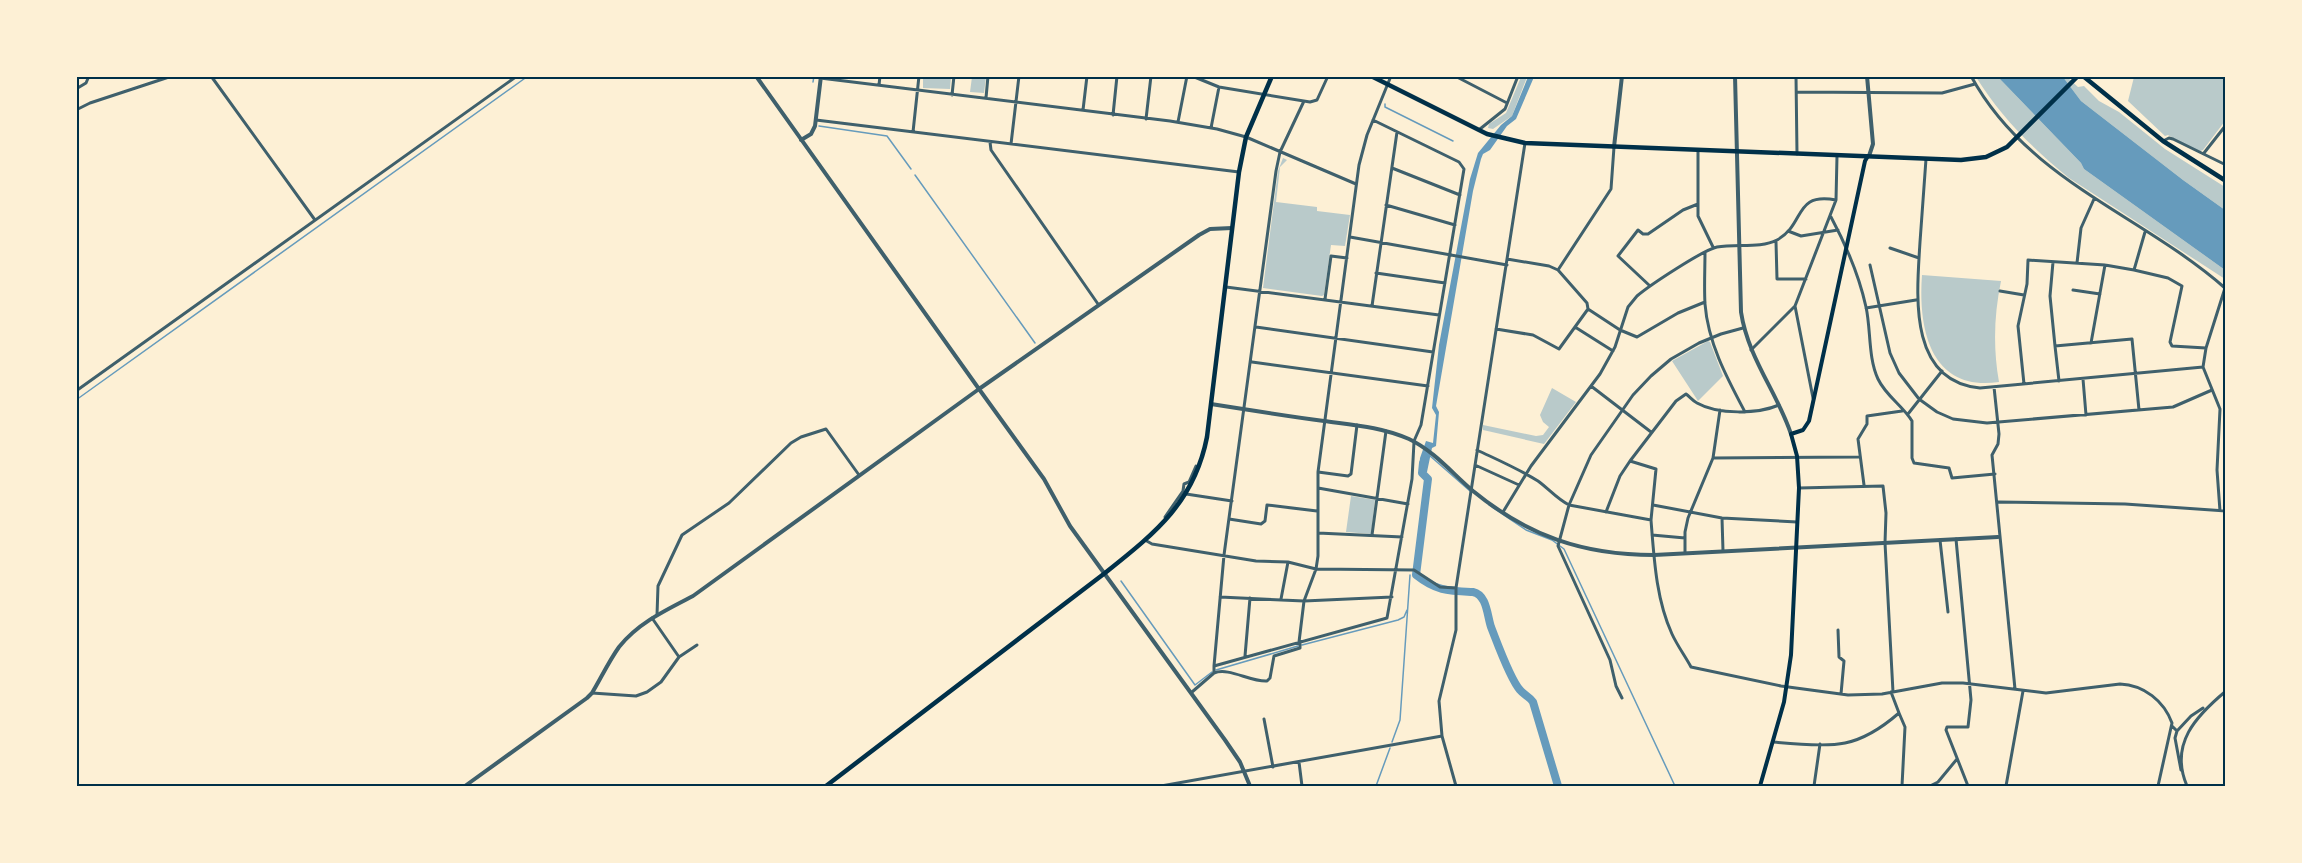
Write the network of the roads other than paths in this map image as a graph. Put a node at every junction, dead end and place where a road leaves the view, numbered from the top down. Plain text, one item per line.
1 (88, 76) edge
2 (172, 76) edge
3 (212, 76) edge
4 (517, 76) edge
5 (756, 76) edge
6 (852, 76) edge
7 (880, 76) edge
8 (919, 76) edge
9 (954, 76) edge
10 (988, 76) edge
11 (1019, 76) edge
12 (1087, 76) edge
13 (1117, 76) edge
14 (1151, 76) edge
15 (1187, 76) edge
16 (1192, 76) edge
17 (1272, 76) edge
18 (1328, 76) edge
19 (1371, 76) edge
20 (1390, 76) edge
21 (1455, 76) edge
22 (1518, 76) edge
23 (1622, 76) edge
24 (1735, 76) edge
25 (1796, 76) edge
26 (1867, 76) edge
27 (1971, 76) edge
28 (820, 77) edge
29 (2079, 77) edge
30 (851, 81) junction
31 (1387, 84) junction
32 (1975, 84) junction
33 (879, 85) junction
34 (1219, 87) junction
35 (76, 89) edge
36 (917, 91) junction
37 (1797, 92) junction
38 (1869, 93) junction
39 (1263, 94) junction
40 (952, 95) junction
41 (986, 98) junction
42 (1304, 101) junction
43 (1018, 102) junction
44 (1507, 103) junction
45 (76, 110) edge
46 (1083, 111) junction
47 (1113, 115) junction
48 (1146, 119) junction
49 (816, 120) junction
50 (1373, 120) junction
51 (1178, 123) junction
52 (2226, 124) edge
53 (1210, 128) junction
54 (1479, 130) junction
55 (913, 132) junction
56 (1397, 132) junction
57 (1246, 137) junction
58 (2018, 138) junction
59 (801, 140) junction
60 (990, 141) junction
61 (2163, 141) junction
62 (1525, 143) junction
63 (1011, 144) junction
64 (1614, 147) junction
65 (1698, 150) junction
66 (1280, 152) junction
67 (1737, 152) junction
68 (2204, 153) junction
69 (1797, 154) junction
70 (1837, 156) junction
71 (1869, 156) junction
72 (1926, 158) junction
73 (2226, 165) edge
74 (1392, 168) junction
75 (1239, 172) junction
76 (2226, 181) edge
77 (1357, 184) junction
78 (1460, 195) junction
79 (2094, 199) junction
80 (1836, 200) junction
81 (1698, 204) junction
82 (1386, 205) junction
83 (1831, 217) junction
84 (315, 220) junction
85 (1455, 225) junction
86 (1232, 228) junction
87 (1838, 230) junction
88 (1788, 231) junction
89 (2145, 232) junction
90 (1824, 233) junction
91 (1350, 237) junction
92 (1380, 241) junction
93 (1776, 241) junction
94 (1738, 245) junction
95 (1713, 248) junction
96 (1845, 248) junction
97 (1890, 248) dead end
98 (1705, 252) junction
99 (1452, 255) junction
100 (1347, 258) junction
101 (1919, 258) junction
102 (1508, 259) junction
103 (2053, 261) junction
104 (2077, 263) junction
105 (1507, 265) junction
106 (1870, 265) dead end
107 (2105, 265) junction
108 (1558, 270) junction
109 (2134, 270) junction
110 (1376, 273) junction
111 (1806, 279) junction
112 (1445, 283) junction
113 (1650, 286) junction
114 (1226, 287) junction
115 (2225, 288) edge
116 (2073, 290) dead end
117 (1261, 291) junction
118 (2000, 291) dead end
119 (2100, 294) junction
120 (2024, 295) junction
121 (1325, 299) junction
122 (1916, 300) junction
123 (1341, 302) junction
124 (1705, 302) junction
125 (1098, 304) junction
126 (1881, 305) junction
127 (1372, 306) junction
128 (1795, 306) junction
129 (1866, 308) junction
130 (1588, 309) junction
131 (1439, 315) junction
132 (1256, 327) junction
133 (1575, 327) junction
134 (1743, 328) junction
135 (1496, 329) junction
136 (1620, 330) junction
137 (1712, 337) junction
138 (1335, 338) junction
139 (2091, 343) junction
140 (2055, 346) junction
141 (2206, 348) junction
142 (1750, 350) junction
143 (1613, 351) junction
144 (1433, 352) junction
145 (1252, 362) junction
146 (2203, 367) junction
147 (1942, 371) junction
148 (1330, 373) junction
149 (2136, 375) junction
150 (2083, 379) junction
151 (2059, 381) junction
152 (2024, 384) junction
153 (1428, 386) junction
154 (1591, 386) junction
155 (1994, 387) junction
156 (979, 389) junction
157 (2212, 390) junction
158 (76, 391) edge
159 (1813, 398) junction
160 (1919, 399) junction
161 (1211, 404) junction
162 (1779, 405) junction
163 (1245, 409) junction
164 (1622, 410) junction
165 (1720, 410) junction
166 (2139, 410) junction
167 (1903, 411) junction
168 (1745, 412) junction
169 (1908, 414) junction
170 (2086, 415) junction
171 (1323, 421) junction
172 (1998, 423) junction
173 (1357, 425) junction
174 (1386, 430) junction
175 (1651, 432) junction
176 (1791, 434) junction
177 (1416, 443) junction
178 (1204, 450) junction
179 (1477, 450) junction
180 (1797, 456) junction
181 (1859, 457) junction
182 (1713, 458) junction
183 (1630, 461) junction
184 (1475, 465) junction
185 (1318, 472) junction
186 (1526, 474) junction
187 (1995, 474) junction
188 (859, 475) junction
189 (1864, 485) junction
190 (1519, 486) junction
191 (1317, 488) junction
192 (1799, 488) junction
193 (1471, 489) junction
194 (1186, 494) junction
195 (1377, 498) junction
196 (1232, 501) junction
197 (1998, 501) junction
198 (1407, 504) junction
199 (1569, 505) junction
200 (1652, 505) junction
201 (2220, 511) junction
202 (2226, 511) edge
203 (1317, 512) junction
204 (1503, 512) junction
205 (1606, 512) junction
206 (1691, 512) junction
207 (1722, 518) junction
208 (1229, 519) junction
209 (1651, 520) junction
210 (1797, 522) junction
211 (1161, 524) junction
212 (1318, 533) junction
213 (1372, 535) junction
214 (1652, 535) junction
215 (1402, 537) junction
216 (1998, 537) junction
217 (1685, 538) junction
218 (1956, 539) junction
219 (1145, 540) junction
220 (1940, 540) junction
221 (1559, 541) junction
222 (1885, 543) junction
223 (1796, 548) junction
224 (1723, 550) junction
225 (1685, 553) junction
226 (1224, 555) junction
227 (1654, 555) junction
228 (1287, 562) junction
229 (1316, 569) junction
230 (1396, 569) junction
231 (1105, 573) junction
232 (1455, 590) junction
233 (1220, 597) junction
234 (1392, 597) junction
235 (1250, 598) junction
236 (1281, 600) junction
237 (1305, 601) junction
238 (1948, 612) dead end
239 (657, 615) junction
240 (652, 618) junction
241 (1838, 630) dead end
242 (1300, 643) junction
243 (697, 645) dead end
244 (680, 657) junction
245 (1245, 657) junction
246 (1214, 670) junction
247 (1970, 684) junction
248 (1787, 686) junction
249 (2015, 689) junction
250 (2023, 691) junction
251 (2226, 691) edge
252 (1192, 692) junction
253 (1892, 692) junction
254 (592, 693) junction
255 (1841, 694) junction
256 (1622, 698) dead end
257 (2207, 706) junction
258 (1899, 713) junction
259 (1264, 719) dead end
260 (2172, 726) junction
261 (2177, 731) junction
262 (1442, 736) junction
263 (1773, 742) junction
264 (1820, 744) junction
265 (1957, 759) junction
266 (1299, 762) junction
267 (1273, 767) junction
268 (1245, 772) junction
269 (2183, 778) junction
270 (465, 786) edge
271 (826, 786) edge
272 (1161, 786) edge
273 (1250, 786) edge
274 (1302, 786) edge
275 (1456, 786) edge
276 (1760, 786) edge
277 (1814, 786) edge
278 (1902, 786) edge
279 (1930, 786) edge
280 (1968, 786) edge
281 (2006, 786) edge
282 (2158, 786) edge
283 (2187, 786) edge

1 - 35 street
2 - 45 street
3 - 84 street
4 - 84 street
5 - 59 street
6 - 30 street
7 - 33 street
8 - 36 street
9 - 40 street
10 - 41 street
11 - 43 street
12 - 46 street
13 - 47 street
14 - 48 street
15 - 51 street
16 - 34 street
17 - 39 main road
18 - 42 street
19 - 31 main road
20 - 31 street
21 - 44 street
22 - 44 street
23 - 64 street
24 - 67 street
25 - 37 street
26 - 38 street
27 - 32 street
28 - 30 street
28 - 49 street
29 - 58 main road
29 - 61 main road
30 - 33 street
31 - 50 street
31 - 54 main road
32 - 38 street
32 - 58 street
33 - 36 street
34 - 39 street
34 - 53 street
36 - 40 street
36 - 55 street
37 - 38 street
37 - 69 street
38 - 71 street
39 - 42 street
39 - 57 main road
40 - 41 street
41 - 43 street
42 - 66 street
43 - 46 street
43 - 63 street
44 - 54 street
46 - 47 street
47 - 48 street
48 - 51 street
49 - 55 street
49 - 59 street
50 - 56 street
50 - 77 street
51 - 53 street
52 - 68 street
53 - 57 street
54 - 62 main road
55 - 60 street
56 - 74 street
56 - 78 street
57 - 66 street
57 - 75 main road
58 - 72 main road
58 - 79 street
59 - 156 street
60 - 63 street
60 - 125 street
61 - 68 street
61 - 76 main road
62 - 64 main road
62 - 102 street
63 - 75 street
64 - 65 main road
64 - 108 street
65 - 67 main road
65 - 81 street
66 - 77 street
66 - 117 street
67 - 69 main road
67 - 94 street
68 - 73 street
69 - 70 main road
70 - 71 main road
70 - 80 street
71 - 72 main road
71 - 96 main road
72 - 101 street
74 - 78 street
74 - 82 street
75 - 86 main road
77 - 91 street
78 - 85 street
79 - 89 street
79 - 104 street
80 - 83 street
80 - 88 street
81 - 95 street
81 - 113 street
82 - 85 street
82 - 92 street
83 - 87 street
83 - 90 street
84 - 158 street
85 - 99 street
86 - 114 main road
86 - 125 street
87 - 90 street
87 - 96 street
88 - 90 street
88 - 93 street
89 - 109 street
89 - 115 street
90 - 111 street
91 - 92 street
91 - 100 street
92 - 99 street
92 - 110 street
93 - 94 street
93 - 111 street
94 - 95 street
94 - 134 street
95 - 98 street
96 - 129 street
96 - 159 main road
97 - 101 street
98 - 113 street
98 - 124 street
99 - 105 street
99 - 112 street
100 - 121 street
100 - 123 street
101 - 122 street
102 - 105 street
102 - 108 street
103 - 104 street
103 - 120 street
103 - 140 street
104 - 107 street
105 - 135 street
106 - 126 street
107 - 109 street
107 - 119 street
108 - 130 street
109 - 141 street
110 - 112 street
110 - 127 street
111 - 128 street
112 - 131 street
113 - 136 street
114 - 117 street
114 - 161 main road
115 - 141 street
116 - 119 street
117 - 121 street
117 - 132 street
118 - 120 street
119 - 139 street
120 - 152 street
121 - 123 street
122 - 126 street
122 - 147 street
123 - 127 street
123 - 138 street
124 - 136 street
124 - 137 street
125 - 156 street
126 - 129 street
126 - 160 street
127 - 131 street
128 - 142 street
128 - 159 street
129 - 167 street
130 - 133 street
130 - 136 street
131 - 144 street
132 - 138 street
132 - 145 street
133 - 135 street
133 - 143 street
134 - 137 street
134 - 142 street
135 - 179 street
136 - 143 street
137 - 164 street
137 - 168 street
138 - 144 street
138 - 148 street
139 - 140 street
139 - 149 street
140 - 151 street
141 - 146 street
142 - 162 street
143 - 154 street
144 - 153 street
145 - 148 street
145 - 163 street
146 - 149 street
146 - 157 street
147 - 155 street
147 - 160 street
148 - 153 street
148 - 171 street
149 - 150 street
149 - 166 street
150 - 151 street
150 - 170 street
151 - 152 street
152 - 155 street
153 - 177 street
154 - 164 street
154 - 186 street
155 - 172 street
156 - 188 street
156 - 231 street
157 - 166 street
157 - 201 street
159 - 176 main road
160 - 169 street
160 - 172 street
161 - 163 street
161 - 178 main road
162 - 168 street
162 - 176 street
163 - 171 street
163 - 196 street
164 - 175 street
164 - 199 street
165 - 168 street
165 - 175 street
165 - 182 street
166 - 170 street
167 - 169 street
167 - 181 street
169 - 187 street
170 - 172 street
171 - 173 street
171 - 185 street
172 - 187 street
173 - 174 street
173 - 185 street
174 - 177 street
174 - 195 street
175 - 183 street
176 - 180 main road
177 - 193 street
177 - 198 street
178 - 194 main road
178 - 211 street
179 - 184 street
179 - 186 street
180 - 181 street
180 - 182 street
180 - 192 main road
181 - 189 street
182 - 206 street
183 - 200 street
183 - 205 street
184 - 190 street
184 - 193 street
185 - 191 street
186 - 190 street
186 - 199 street
187 - 197 street
188 - 239 street
188 - 239 street
189 - 192 street
189 - 222 street
190 - 204 street
191 - 195 street
191 - 203 street
192 - 210 main road
193 - 204 street
193 - 232 street
194 - 196 street
194 - 211 main road
195 - 198 street
195 - 213 street
196 - 208 street
197 - 201 street
197 - 216 street
198 - 215 street
199 - 205 street
199 - 221 street
200 - 206 street
200 - 209 street
201 - 202 street
203 - 208 street
203 - 212 street
204 - 221 street
205 - 209 street
206 - 207 street
206 - 217 street
207 - 210 street
207 - 224 street
208 - 226 street
209 - 214 street
210 - 223 main road
211 - 219 main road
212 - 213 street
212 - 229 street
213 - 215 street
214 - 217 street
214 - 227 street
215 - 230 street
216 - 218 street
216 - 249 street
217 - 225 street
218 - 220 street
218 - 247 street
219 - 226 street
219 - 231 main road
220 - 222 street
220 - 238 street
221 - 227 street
221 - 256 street
222 - 223 street
222 - 253 street
223 - 224 street
223 - 248 main road
224 - 225 street
225 - 227 street
226 - 228 street
226 - 233 street
227 - 248 street
228 - 229 street
228 - 236 street
229 - 230 street
229 - 237 street
230 - 232 street
230 - 234 street
231 - 252 street
231 - 271 main road
232 - 262 street
233 - 235 street
233 - 246 street
234 - 237 street
234 - 242 street
235 - 236 street
235 - 245 street
236 - 237 street
237 - 242 street
239 - 240 street
240 - 244 street
240 - 254 street
241 - 255 street
242 - 245 street
242 - 246 street
243 - 244 street
244 - 254 street
245 - 246 street
246 - 252 street
247 - 249 street
247 - 253 street
247 - 265 street
248 - 255 street
248 - 263 main road
249 - 250 street
250 - 260 street
250 - 281 street
251 - 257 street
252 - 268 street
253 - 255 street
253 - 258 street
254 - 270 street
257 - 261 street
257 - 269 street
258 - 264 street
258 - 278 street
259 - 267 street
260 - 261 street
260 - 282 street
261 - 269 street
262 - 266 street
262 - 275 street
263 - 264 street
263 - 276 main road
264 - 277 street
265 - 279 street
265 - 280 street
266 - 267 street
266 - 274 street
267 - 268 street
268 - 272 street
268 - 273 street
269 - 283 street

